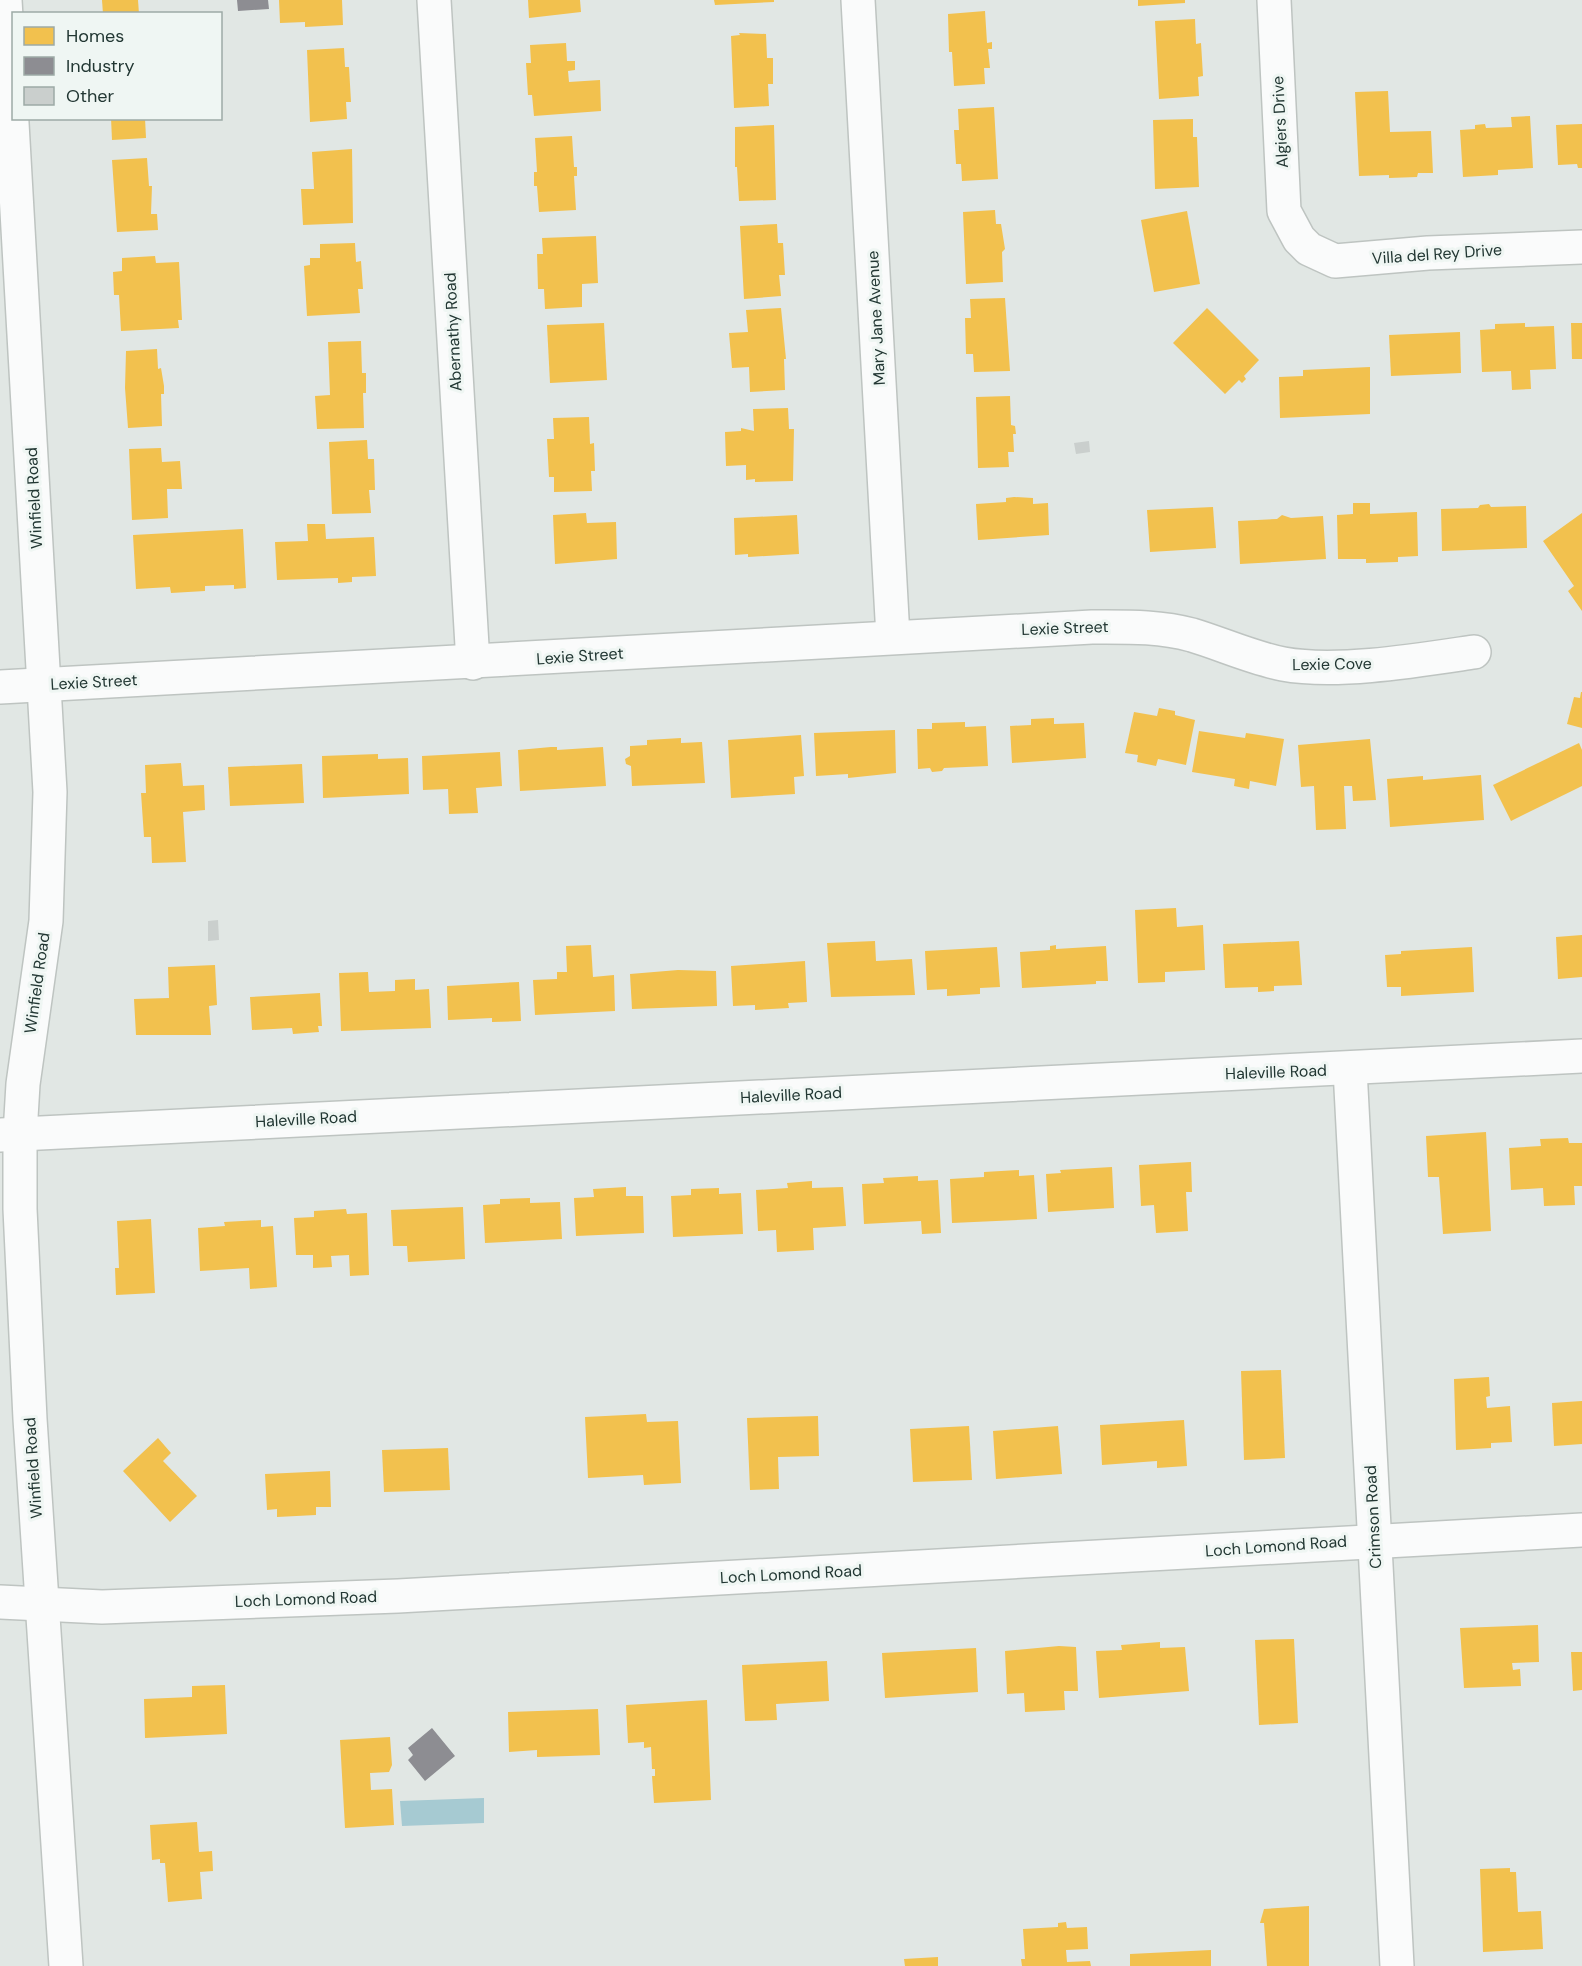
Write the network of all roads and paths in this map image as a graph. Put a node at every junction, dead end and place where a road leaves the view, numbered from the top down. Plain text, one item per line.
1 (5, 0) edge
2 (434, 0) edge
3 (858, 0) edge
4 (1274, 0) edge
5 (12, 120) edge
6 (12, 120) edge
7 (1299, 239) joint
8 (1582, 247) edge
9 (1159, 628) joint
10 (893, 637) junction
11 (1474, 652) dead end
12 (473, 663) junction
13 (45, 685) junction
14 (0, 687) edge
15 (1582, 1056) edge
16 (1350, 1069) junction
17 (10, 1134) edge
18 (1582, 1530) edge
19 (1374, 1540) junction
20 (0, 1602) edge
21 (43, 1605) junction
22 (66, 1966) edge
23 (1397, 1966) edge

1 - 6 street, Winfield Road
2 - 12 street, Abernathy Road
3 - 10 street, Mary Jane Avenue
4 - 7 street, Algiers Drive
5 - 13 street, Winfield Road
7 - 8 street, Villa del Rey Drive
9 - 10 street, Lexie Street
9 - 11 street, Lexie Cove
10 - 12 street, Lexie Street
12 - 13 street, Lexie Street
13 - 14 street, Lexie Street
13 - 17 street, Winfield Road
15 - 16 street, Haleville Road
16 - 17 street, Haleville Road
16 - 19 street, Crimson Road
17 - 21 street, Winfield Road
18 - 19 street, Loch Lomond Road
19 - 21 street, Loch Lomond Road
19 - 23 street, Crimson Road
20 - 21 street, Loch Lomond Road
21 - 22 street, Winfield Road

